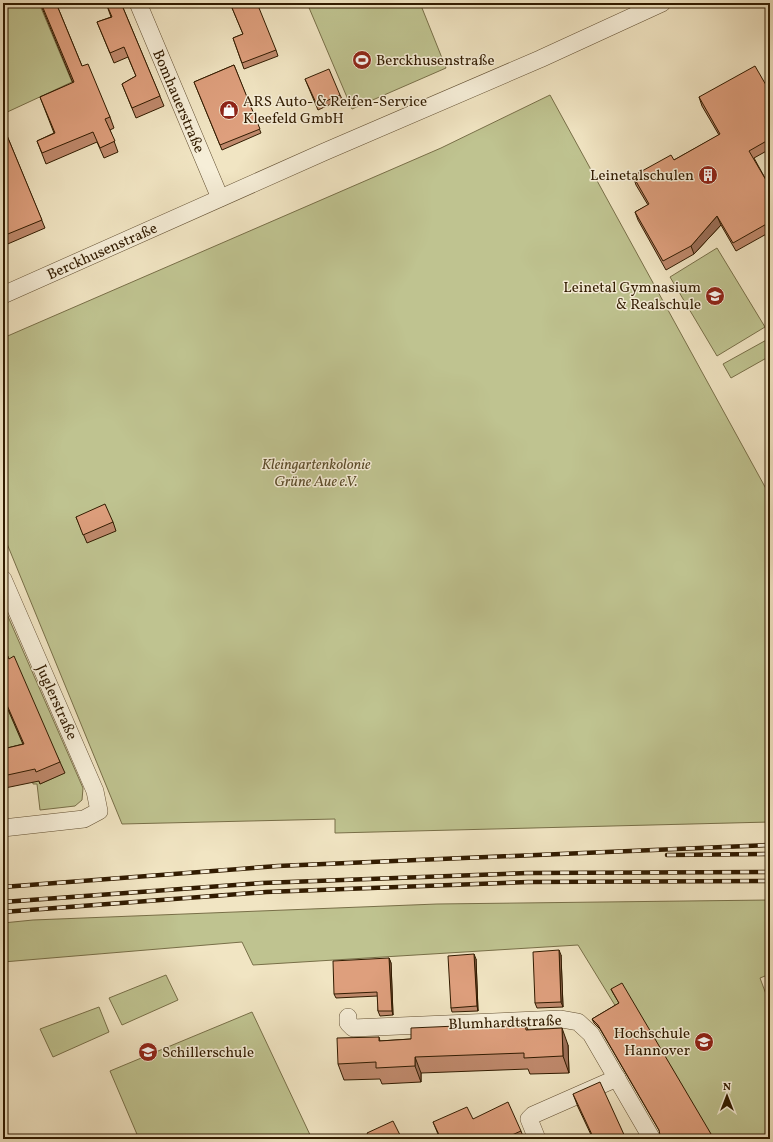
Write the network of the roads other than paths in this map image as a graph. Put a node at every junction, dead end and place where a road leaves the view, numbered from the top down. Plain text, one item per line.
1 (138, 3) edge
2 (662, 3) edge
3 (220, 198) junction
4 (3, 295) edge
5 (3, 578) edge
6 (3, 828) edge
7 (348, 1016) dead end
8 (617, 1078) junction
9 (537, 1139) edge
10 (652, 1139) edge

1 - 3 street, Bomhauerstraße
2 - 3 street, Berckhusenstraße
3 - 4 street, Berckhusenstraße
5 - 6 street, Juglerstraße
7 - 8 street, Blumhardtstraße
8 - 9 street
8 - 10 street, Blumhardtstraße

